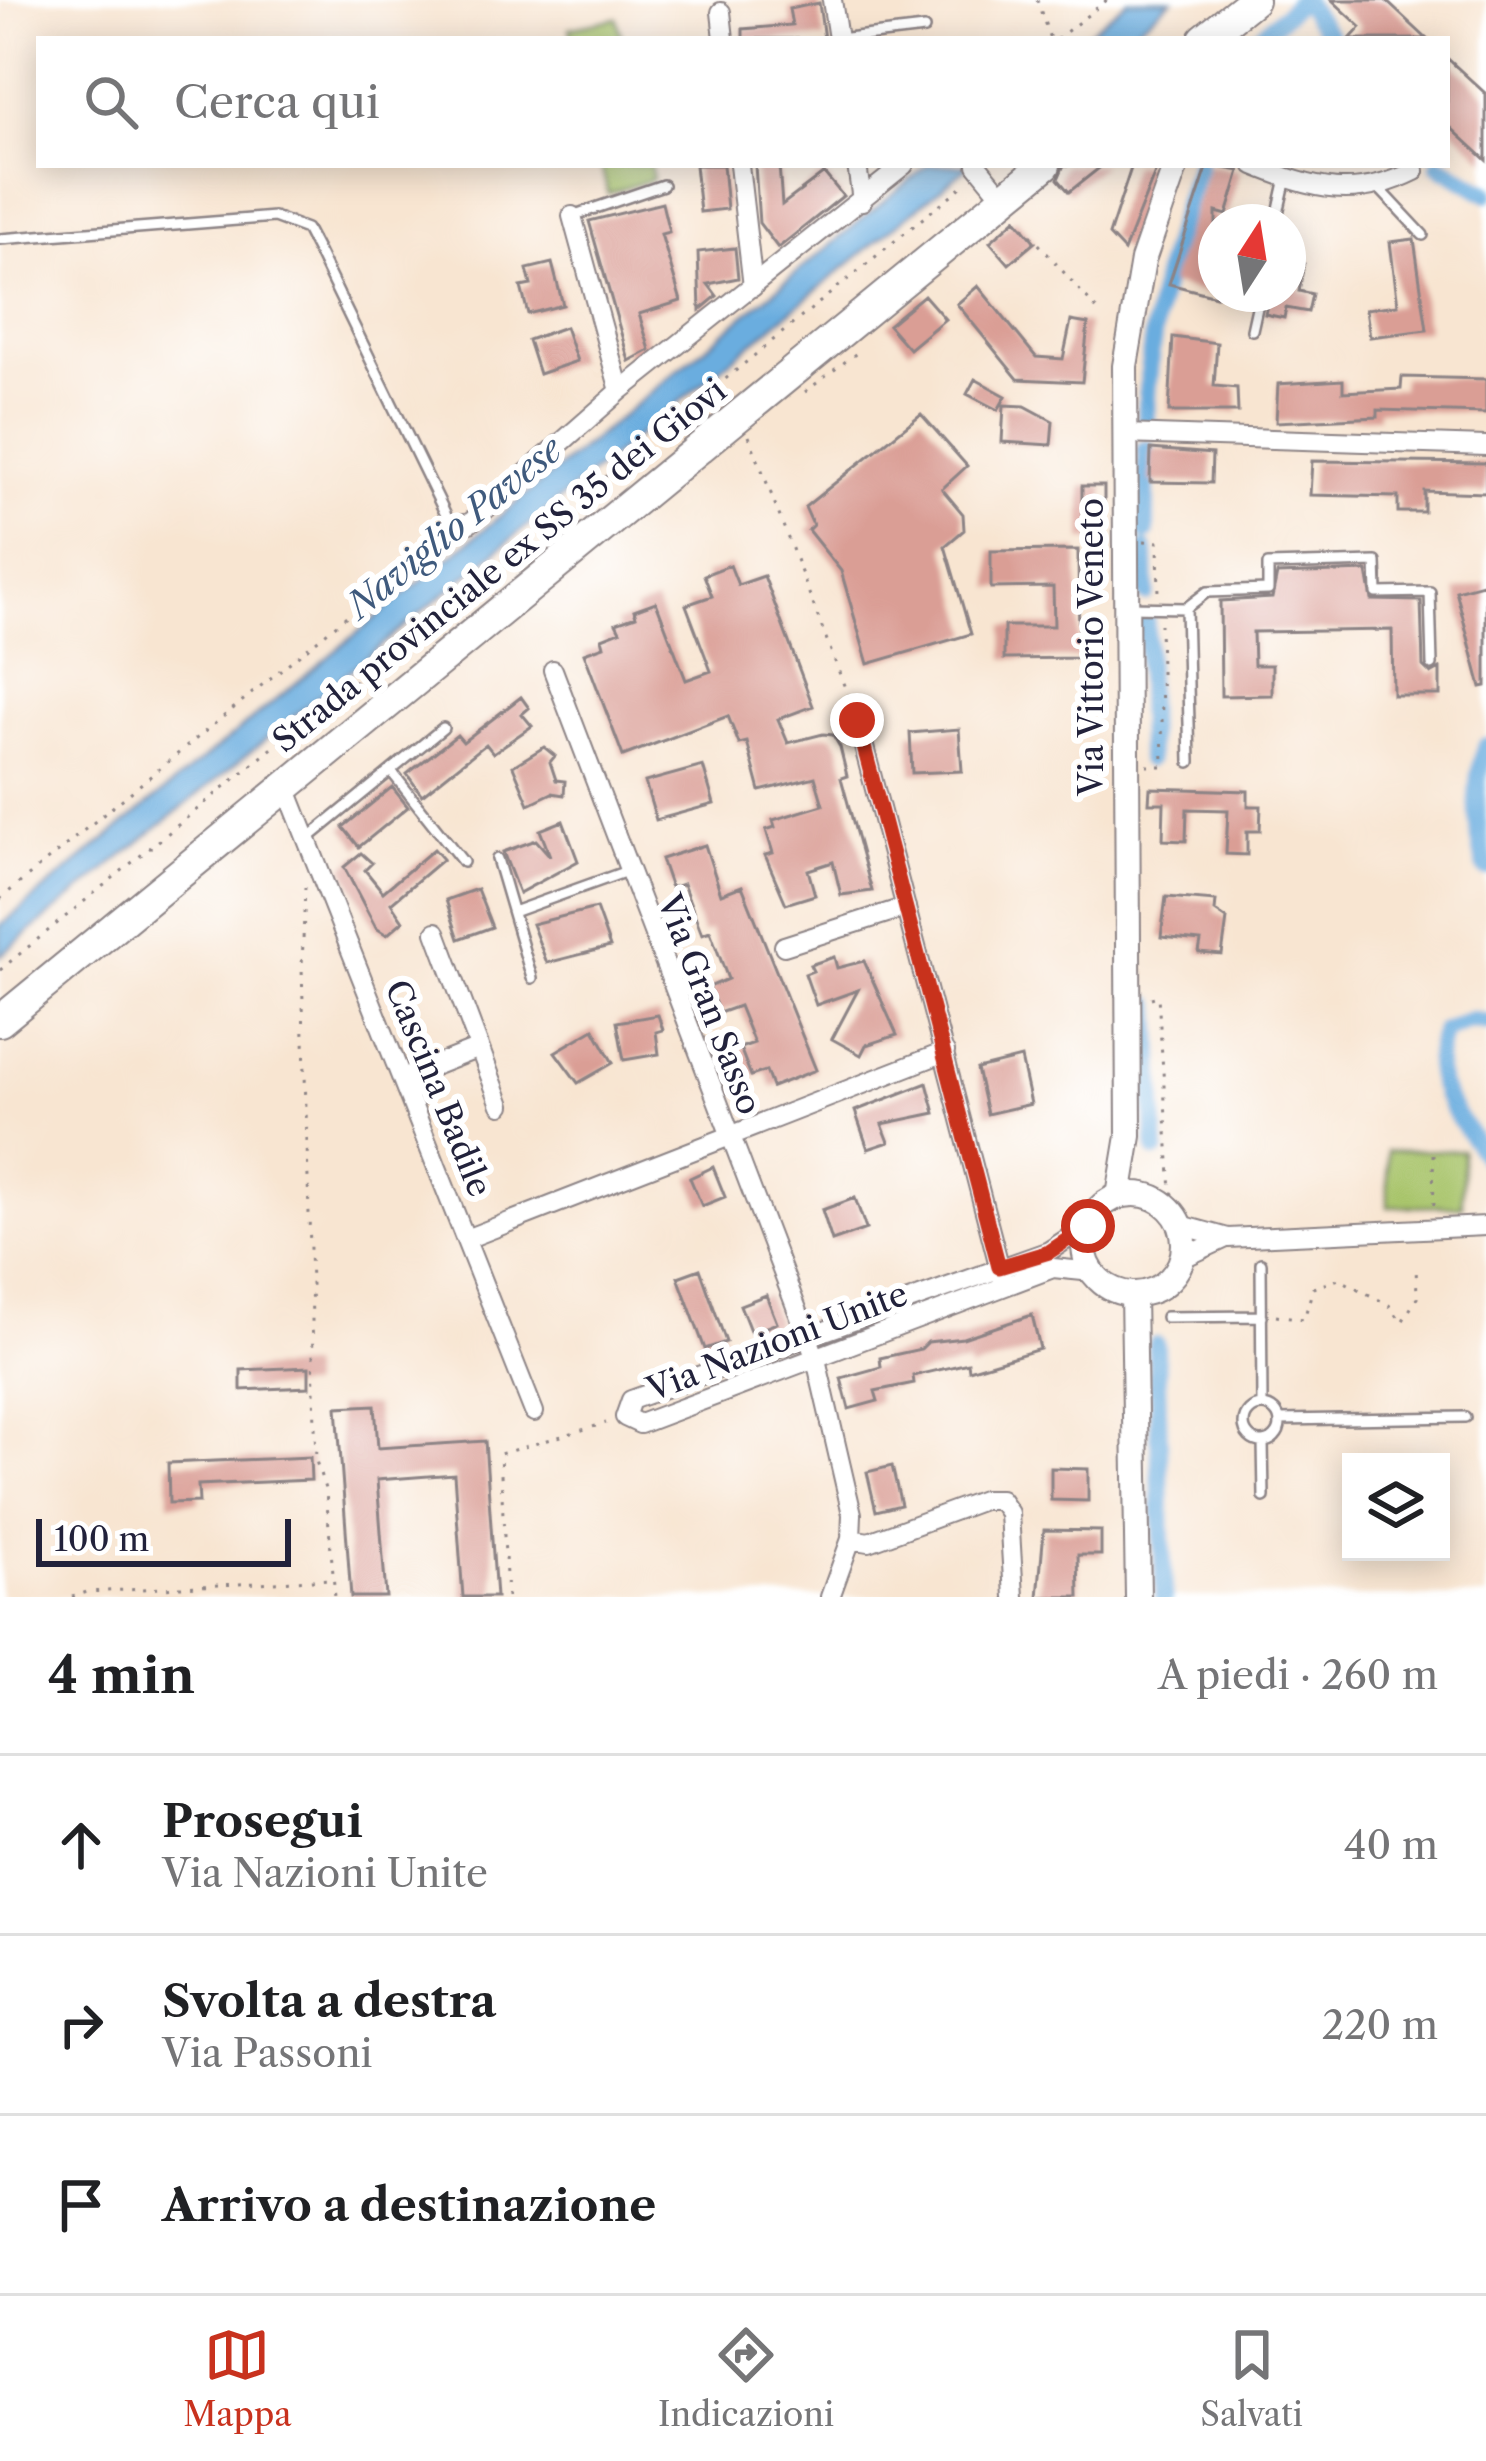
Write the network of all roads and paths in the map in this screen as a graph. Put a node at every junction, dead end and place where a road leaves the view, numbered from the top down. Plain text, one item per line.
1 (832, 0) edge
2 (1036, 0) edge
3 (1107, 0) edge
4 (1248, 4) edge
5 (721, 12) dead end
6 (923, 29) dead end
7 (724, 36) edge
8 (838, 36) edge
9 (864, 36) edge
10 (1049, 36) edge
11 (1061, 36) edge
12 (1208, 36) edge
13 (1231, 36) edge
14 (739, 168) edge
15 (857, 168) edge
16 (900, 168) edge
17 (979, 168) edge
18 (1042, 168) edge
19 (1175, 168) edge
20 (1261, 168) edge
21 (1415, 171) dead end
22 (1286, 178) junction
23 (663, 185) dead end
24 (1380, 189) junction
25 (862, 201) junction
26 (1280, 204) edge
27 (1008, 206) junction
28 (572, 216) joint
29 (1424, 235) dead end
30 (0, 239) edge
31 (753, 287) junction
32 (1097, 310) dead end
33 (1256, 312) edge
34 (1252, 330) dead end
35 (853, 345) dead end
36 (620, 391) junction
37 (795, 392) dead end
38 (748, 432) dead end
39 (1124, 434) junction
40 (1486, 446) edge
41 (457, 525) junction
42 (1141, 541) dead end
43 (1123, 607) junction
44 (1159, 607) junction
45 (1186, 608) junction
46 (1432, 665) dead end
47 (553, 670) dead end
48 (857, 720) joint
49 (443, 728) dead end
50 (1190, 762) dead end
51 (391, 771) junction
52 (1146, 783) dead end
53 (286, 787) junction
54 (306, 840) junction
55 (497, 859) dead end
56 (463, 862) dead end
57 (627, 871) junction
58 (0, 899) edge
59 (906, 907) junction
60 (513, 912) junction
61 (436, 932) dead end
62 (784, 946) dead end
63 (0, 970) edge
64 (532, 978) dead end
65 (1148, 985) dead end
66 (0, 1021) edge
67 (479, 1048) junction
68 (945, 1052) junction
69 (403, 1078) junction
70 (501, 1105) dead end
71 (728, 1135) junction
72 (1129, 1136) junction
73 (1433, 1154) dead end
74 (1119, 1196) junction
75 (1148, 1196) junction
76 (1187, 1220) junction
77 (1088, 1226) junction
78 (1486, 1226) edge
79 (1434, 1230) junction
80 (1228, 1238) junction
81 (466, 1239) junction
82 (1183, 1258) junction
83 (1261, 1262) dead end
84 (1416, 1265) dead end
85 (999, 1267) junction
86 (1093, 1272) junction
87 (1005, 1287) junction
88 (1133, 1294) junction
89 (1262, 1314) junction
90 (1166, 1317) dead end
91 (807, 1335) junction
92 (817, 1359) junction
93 (1262, 1406) junction
94 (534, 1412) dead end
95 (625, 1417) junction
96 (1465, 1418) dead end
97 (1280, 1420) junction
98 (1263, 1442) junction
99 (1264, 1496) dead end
100 (851, 1539) junction
101 (334, 1579) junction
102 (72, 1597) edge
103 (335, 1597) edge
104 (507, 1597) edge
105 (831, 1597) edge
106 (1014, 1597) edge
107 (1138, 1597) edge

1 - 8 street
2 - 10 path
3 - 11 path
4 - 12 main road
4 - 13 street
5 - 7 street
6 - 9 lane
14 - 31 street
15 - 25 street
16 - 25 street
17 - 27 street
17 - 63 path
18 - 27 main road, Strada provinciale ex SS 35 dei Giovi
19 - 39 street, Via Vittorio Veneto
20 - 22 street
21 - 24 street
22 - 24 street
22 - 26 lane
23 - 28 lane
24 - 29 lane
25 - 31 street
27 - 32 path
27 - 53 main road, Strada provinciale ex SS 35 dei Giovi
28 - 36 street
30 - 41 lane
31 - 36 street
33 - 34 lane
35 - 37 path
36 - 41 street
38 - 48 path
39 - 40 street
39 - 43 street, Via Vittorio Veneto
41 - 58 path
42 - 44 path
43 - 44 lane
43 - 72 street, Via Vittorio Veneto
44 - 45 lane
44 - 52 path
45 - 46 lane
45 - 50 lane
47 - 57 street, Via Gran Sasso
48 - 59 street
49 - 51 lane
51 - 54 lane
51 - 56 lane
53 - 54 street, Cascina Badile
53 - 66 main road, Strada provinciale ex SS 35 dei Giovi
54 - 69 street, Cascina Badile
54 - 101 path
55 - 60 lane
57 - 60 lane
57 - 71 street, Via Gran Sasso
59 - 62 street
59 - 68 street
60 - 64 lane
61 - 67 street
65 - 76 path
67 - 69 street
67 - 70 street
68 - 71 street
68 - 85 street
69 - 81 street, Cascina Badile
71 - 81 street
71 - 91 street, Via Gran Sasso
72 - 74 street, Via Vittorio Veneto
72 - 75 street, Via Vittorio Veneto
73 - 79 path
74 - 75 street
74 - 77 street
75 - 76 street
76 - 80 street
76 - 82 street
77 - 85 street, Via Nazioni Unite
77 - 86 street
78 - 79 street
79 - 80 street
80 - 82 street
81 - 94 street, Cascina Badile
82 - 88 street
83 - 89 lane
84 - 89 path
85 - 87 street
85 - 91 street, Via Nazioni Unite
86 - 87 street, Via Nazioni Unite
86 - 88 street
87 - 92 street, Via Nazioni Unite
88 - 107 street
89 - 90 lane
89 - 93 lane
91 - 92 street, Via Gran Sasso
91 - 95 street, Via Nazioni Unite
92 - 95 street, Via Nazioni Unite
92 - 100 street, Via Gran Sasso
93 - 97 lane
93 - 98 lane
95 - 104 path
96 - 97 lane
97 - 98 lane
98 - 99 lane
100 - 105 street
100 - 106 street
101 - 102 path
101 - 103 path

